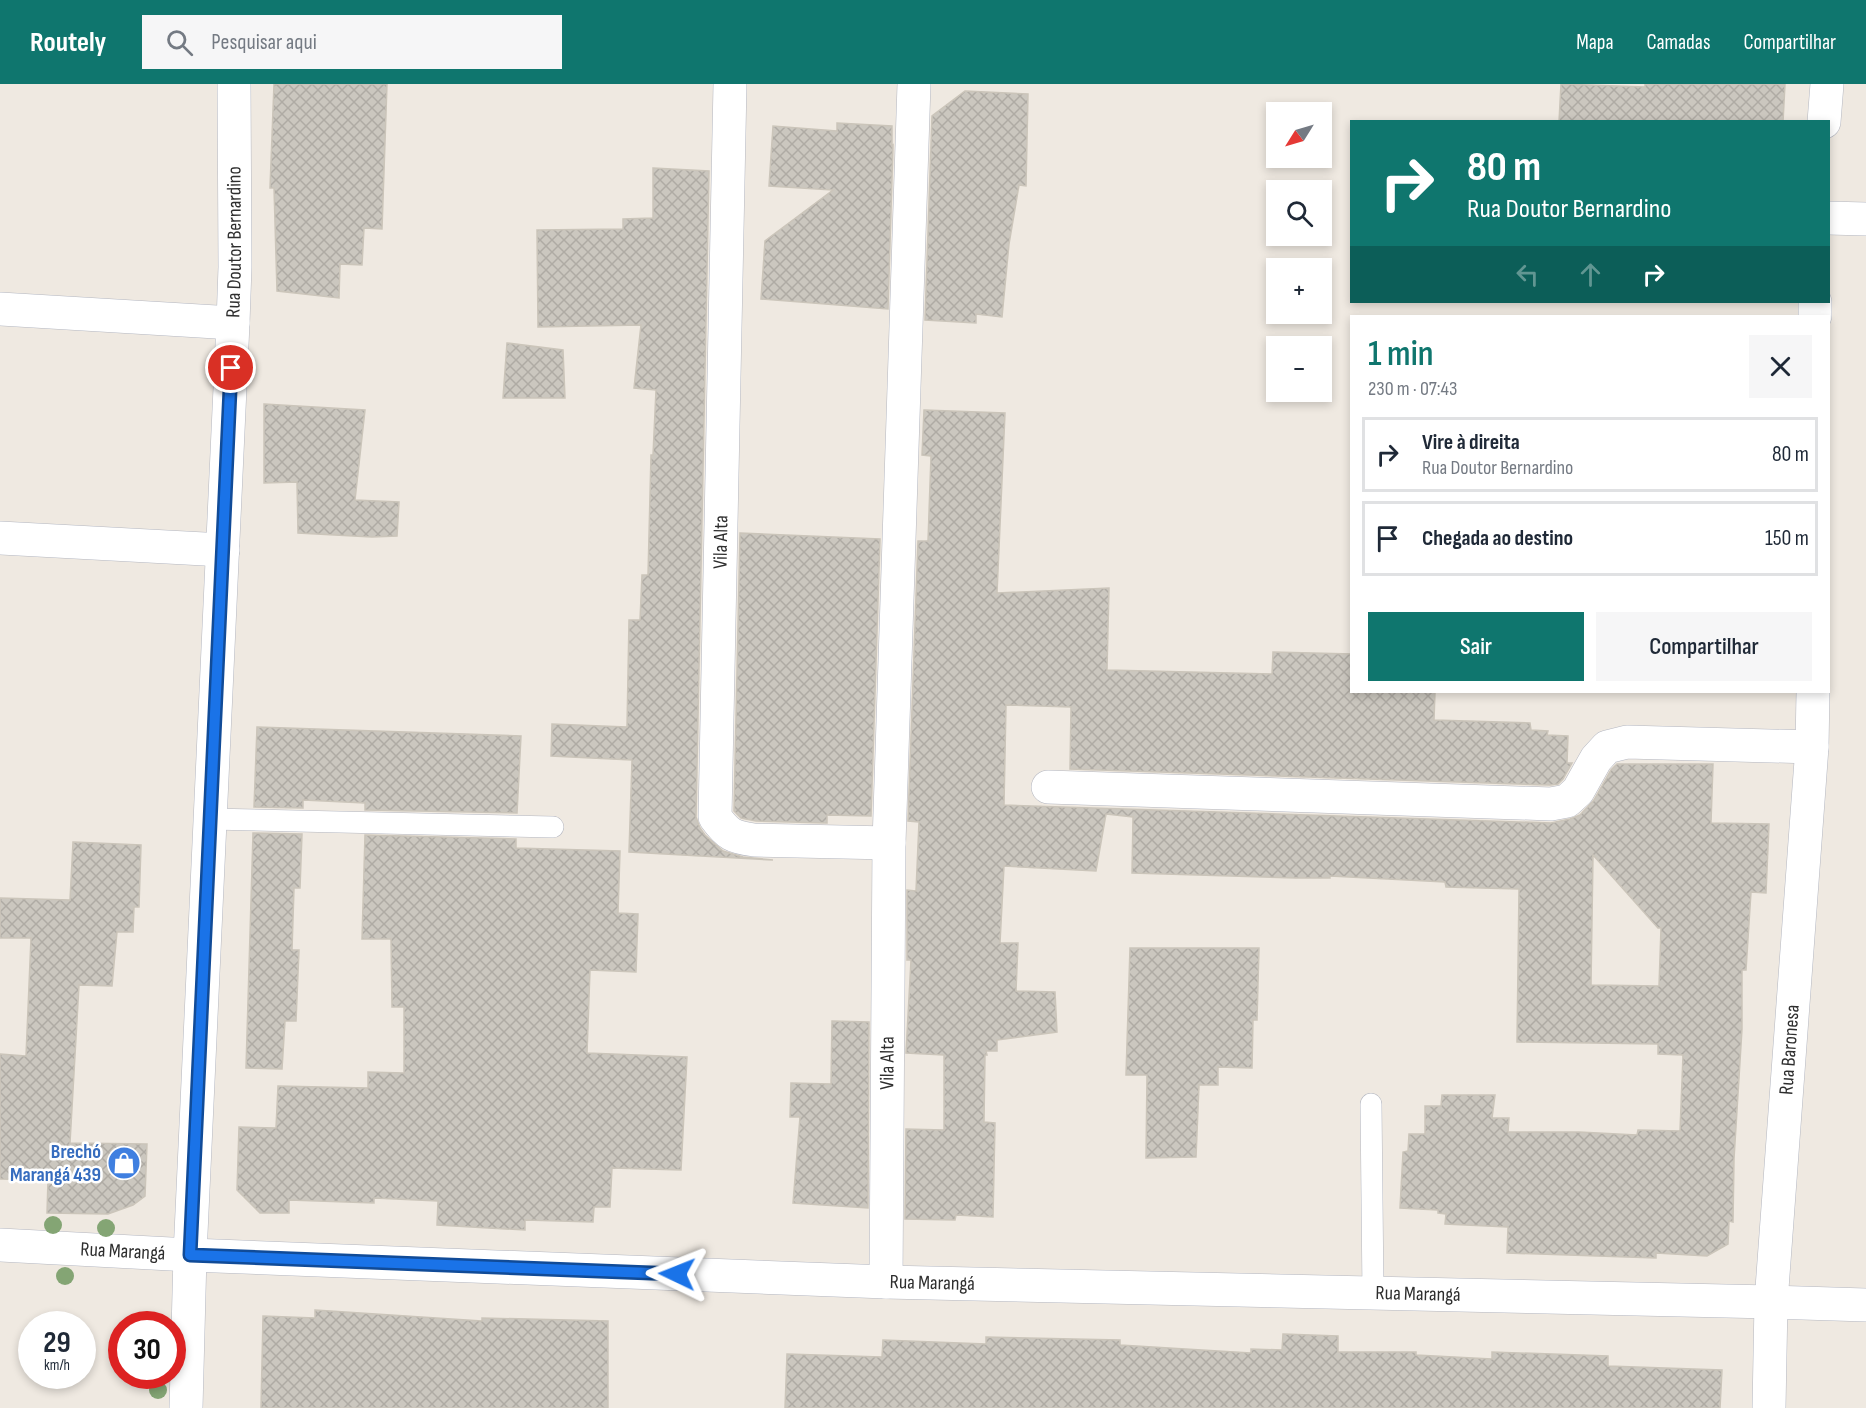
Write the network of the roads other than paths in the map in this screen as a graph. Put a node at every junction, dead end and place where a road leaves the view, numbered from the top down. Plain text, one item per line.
1 (234, 84) edge
2 (730, 84) edge
3 (914, 84) edge
4 (1827, 84) edge
5 (1824, 120) edge
6 (1830, 218) edge
7 (1866, 219) edge
8 (0, 309) edge
9 (233, 323) junction
10 (0, 538) edge
11 (223, 550) junction
12 (1813, 693) edge
13 (1812, 747) junction
14 (1048, 787) dead end
15 (210, 819) junction
16 (553, 827) dead end
17 (889, 843) junction
18 (1371, 1104) dead end
19 (0, 1245) edge
20 (190, 1255) junction
21 (886, 1282) junction
22 (1373, 1293) junction
23 (1771, 1302) junction
24 (1866, 1305) edge
25 (186, 1408) edge
26 (1769, 1408) edge

1 - 9 street, Rua Doutor Bernardino
2 - 17 street, Vila Alta
3 - 17 street, Vila Alta
4 - 5 street
6 - 7 street
8 - 9 street
9 - 11 street, Rua Doutor Bernardino
10 - 11 street
11 - 15 street, Rua Doutor Bernardino
12 - 13 street, Rua Baronesa
13 - 14 street
13 - 23 street, Rua Baronesa
15 - 16 lane
15 - 20 street, Rua Doutor Bernardino
17 - 21 street, Vila Alta
18 - 22 lane
19 - 20 street, Rua Marangá
20 - 21 street, Rua Marangá
20 - 25 street, Rua Doutor Bernardino
21 - 22 street, Rua Marangá
22 - 23 street, Rua Marangá
23 - 24 street, Rua Marangá
23 - 26 street, Rua Baronesa

